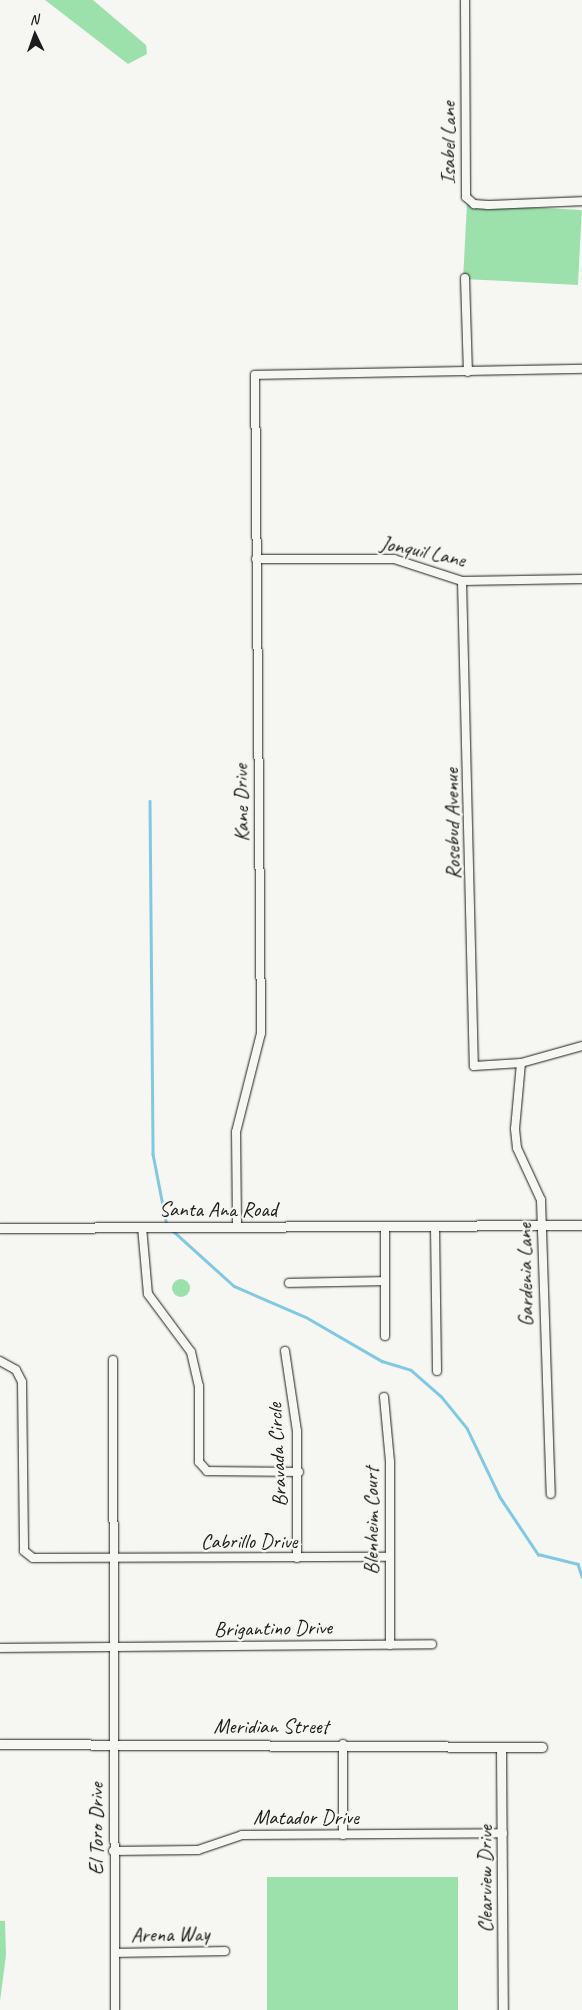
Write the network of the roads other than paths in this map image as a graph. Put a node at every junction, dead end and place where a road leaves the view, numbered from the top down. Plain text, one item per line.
1 (465, 0) edge
2 (582, 201) edge
3 (466, 278) dead end
4 (582, 369) edge
5 (468, 372) junction
6 (256, 559) junction
7 (582, 579) edge
8 (462, 581) junction
9 (582, 1046) edge
10 (521, 1063) junction
11 (541, 1225) junction
12 (582, 1225) edge
13 (237, 1226) junction
14 (142, 1227) junction
15 (385, 1227) junction
16 (435, 1227) junction
17 (0, 1228) edge
18 (385, 1281) junction
19 (289, 1283) dead end
20 (385, 1336) dead end
21 (285, 1351) dead end
22 (113, 1360) dead end
23 (0, 1361) edge
24 (437, 1371) dead end
25 (384, 1397) dead end
26 (299, 1472) junction
27 (550, 1494) dead end
28 (388, 1557) junction
29 (297, 1558) junction
30 (110, 1559) junction
31 (390, 1644) junction
32 (432, 1644) dead end
33 (114, 1647) junction
34 (0, 1648) edge
35 (112, 1742) junction
36 (0, 1744) edge
37 (343, 1744) junction
38 (501, 1747) junction
39 (542, 1747) dead end
40 (503, 1832) junction
41 (343, 1834) junction
42 (113, 1851) junction
43 (225, 1951) dead end
44 (115, 1953) junction
45 (115, 2010) edge
46 (503, 2010) edge

1 - 2 street, Isabel Lane
3 - 5 street
4 - 5 street
5 - 6 street, Kane Drive
6 - 8 street, Jonquil Lane
6 - 13 street, Kane Drive
7 - 8 street, Jonquil Lane
8 - 10 street, Rosebud Avenue
9 - 10 street
10 - 11 street, Gardenia Lane
11 - 12 street, Santa Ana Road
11 - 16 street, Santa Ana Road
11 - 27 street, Gardenia Lane
13 - 14 street, Santa Ana Road
13 - 15 street, Santa Ana Road
14 - 17 street, Santa Ana Road
14 - 26 street
15 - 16 street, Santa Ana Road
15 - 18 street
16 - 24 street
18 - 19 street
18 - 20 street
21 - 26 street, Bravada Circle
22 - 30 street
23 - 30 street, Cabrillo Drive
25 - 28 street, Blenheim Court
26 - 29 street, Bravada Circle
28 - 29 street, Cabrillo Drive
28 - 31 street, Blenheim Court
29 - 30 street, Cabrillo Drive
30 - 33 street
31 - 32 street, Brigantino Drive
31 - 33 street, Brigantino Drive
33 - 34 street, Brigantino Drive
33 - 35 street, El Toro Drive
35 - 36 street, Meridian Street
35 - 37 street, Meridian Street
35 - 42 street, El Toro Drive
37 - 38 street, Meridian Street
37 - 41 street
38 - 39 street, Meridian Street
38 - 40 street, Clearview Drive
40 - 41 street, Matador Drive
40 - 46 street, Clearview Drive
41 - 42 street, Matador Drive
42 - 44 street, El Toro Drive
43 - 44 street, Arena Way
44 - 45 street, El Toro Drive

